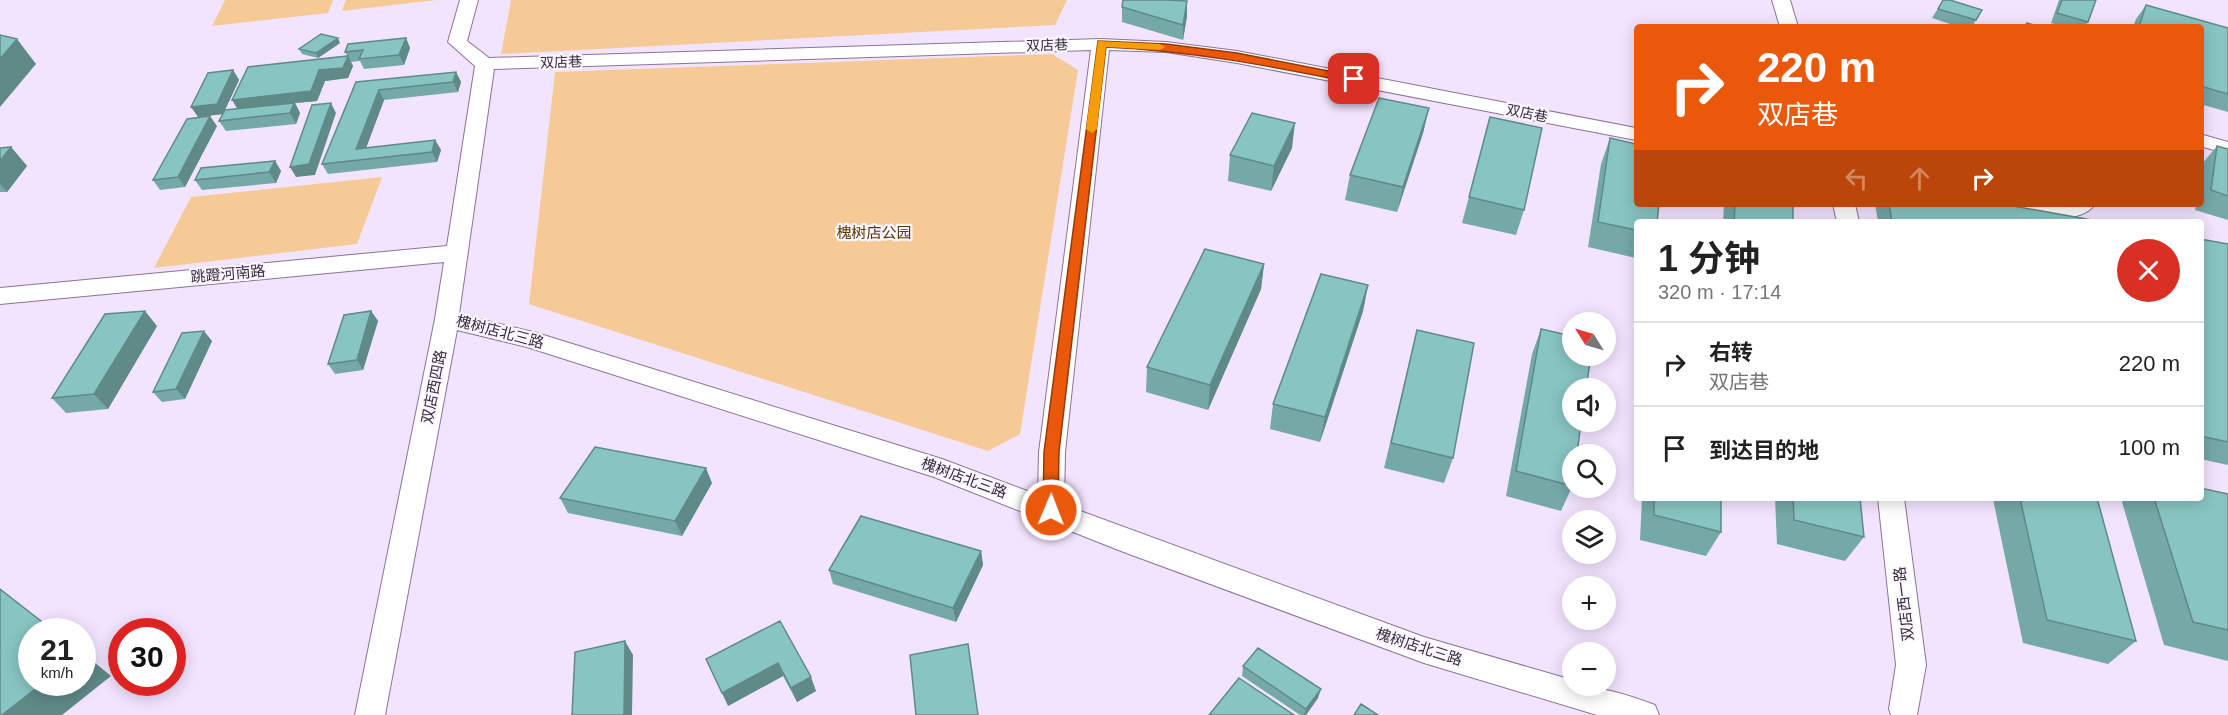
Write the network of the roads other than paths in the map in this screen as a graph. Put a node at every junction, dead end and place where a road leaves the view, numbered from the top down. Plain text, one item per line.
1 (469, 0) edge
2 (1781, 0) edge
3 (1788, 24) edge
4 (1101, 44) junction
5 (485, 64) junction
6 (1634, 134) edge
7 (2204, 141) edge
8 (2228, 148) edge
9 (2021, 207) edge
10 (2080, 207) edge
11 (456, 253) junction
12 (0, 296) edge
13 (447, 319) junction
14 (1891, 501) edge
15 (1051, 510) junction
16 (1906, 713) edge
17 (370, 715) edge
18 (1644, 715) edge

1 - 5 street
2 - 3 street
4 - 5 street, 双店巷
4 - 6 street, 双店巷
4 - 15 street
5 - 11 street, 双店西四路
7 - 8 street
9 - 10 street
11 - 12 street, 跳蹬河南路
11 - 13 street, 双店西四路
13 - 15 street, 槐树店北三路
13 - 17 street, 双店西四路
14 - 16 street, 双店西一路
15 - 18 street, 槐树店北三路

